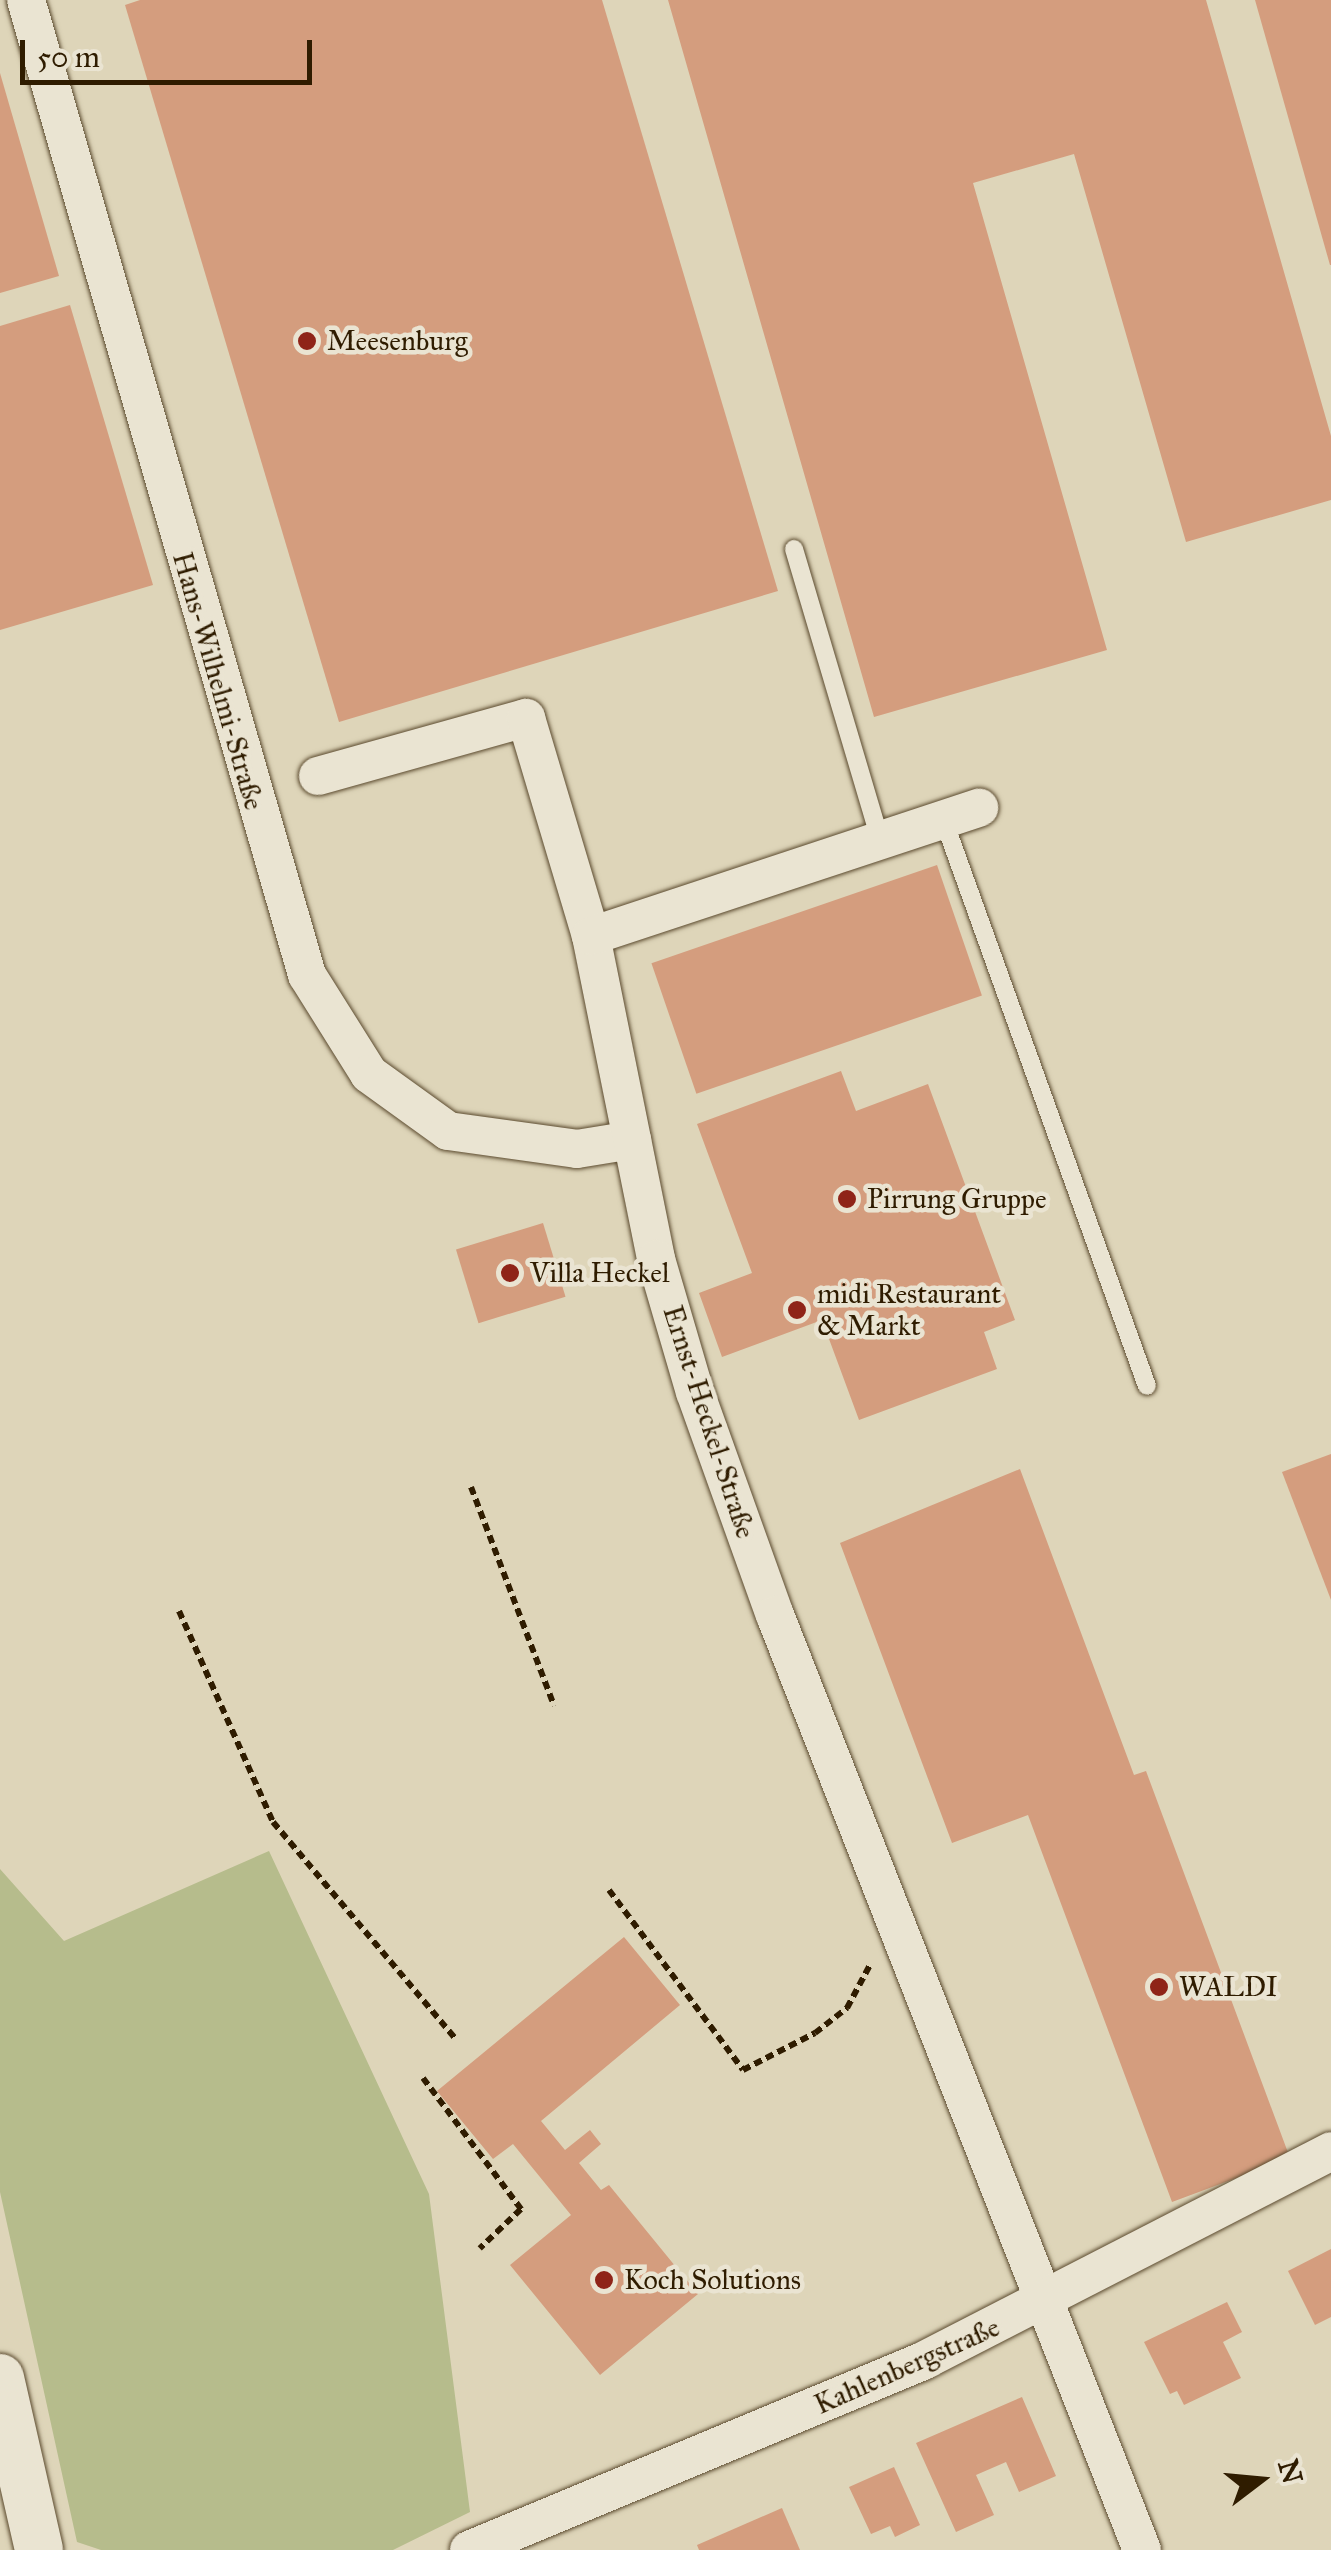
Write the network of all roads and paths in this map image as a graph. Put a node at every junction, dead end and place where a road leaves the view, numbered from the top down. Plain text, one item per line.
1 (26, 0) edge
2 (794, 548) dead end
3 (318, 776) dead end
4 (962, 814) joint
5 (880, 840) junction
6 (591, 936) junction
7 (632, 1140) junction
8 (1147, 1386) dead end
9 (471, 1487) dead end
10 (179, 1610) dead end
11 (554, 1706) dead end
12 (609, 1890) dead end
13 (888, 1904) junction
14 (455, 2038) dead end
15 (423, 2078) dead end
16 (1331, 2151) edge
17 (480, 2248) dead end
18 (1044, 2304) junction
19 (0, 2378) edge
20 (39, 2550) edge
21 (469, 2550) edge
22 (1142, 2550) edge

1 - 7 street, Hans-Wilhelmi-Straße
2 - 5 lane
3 - 6 street, Ernst-Heckel-Straße
4 - 5 street
4 - 8 lane
5 - 6 street
6 - 7 street, Ernst-Heckel-Straße
7 - 13 street, Ernst-Heckel-Straße
9 - 11 path
10 - 14 path
12 - 13 path
13 - 18 street, Ernst-Heckel-Straße
15 - 17 path
16 - 18 street, Kahlenbergstraße
18 - 21 street, Kahlenbergstraße
18 - 22 street, Ernst-Heckel-Straße
19 - 20 street

